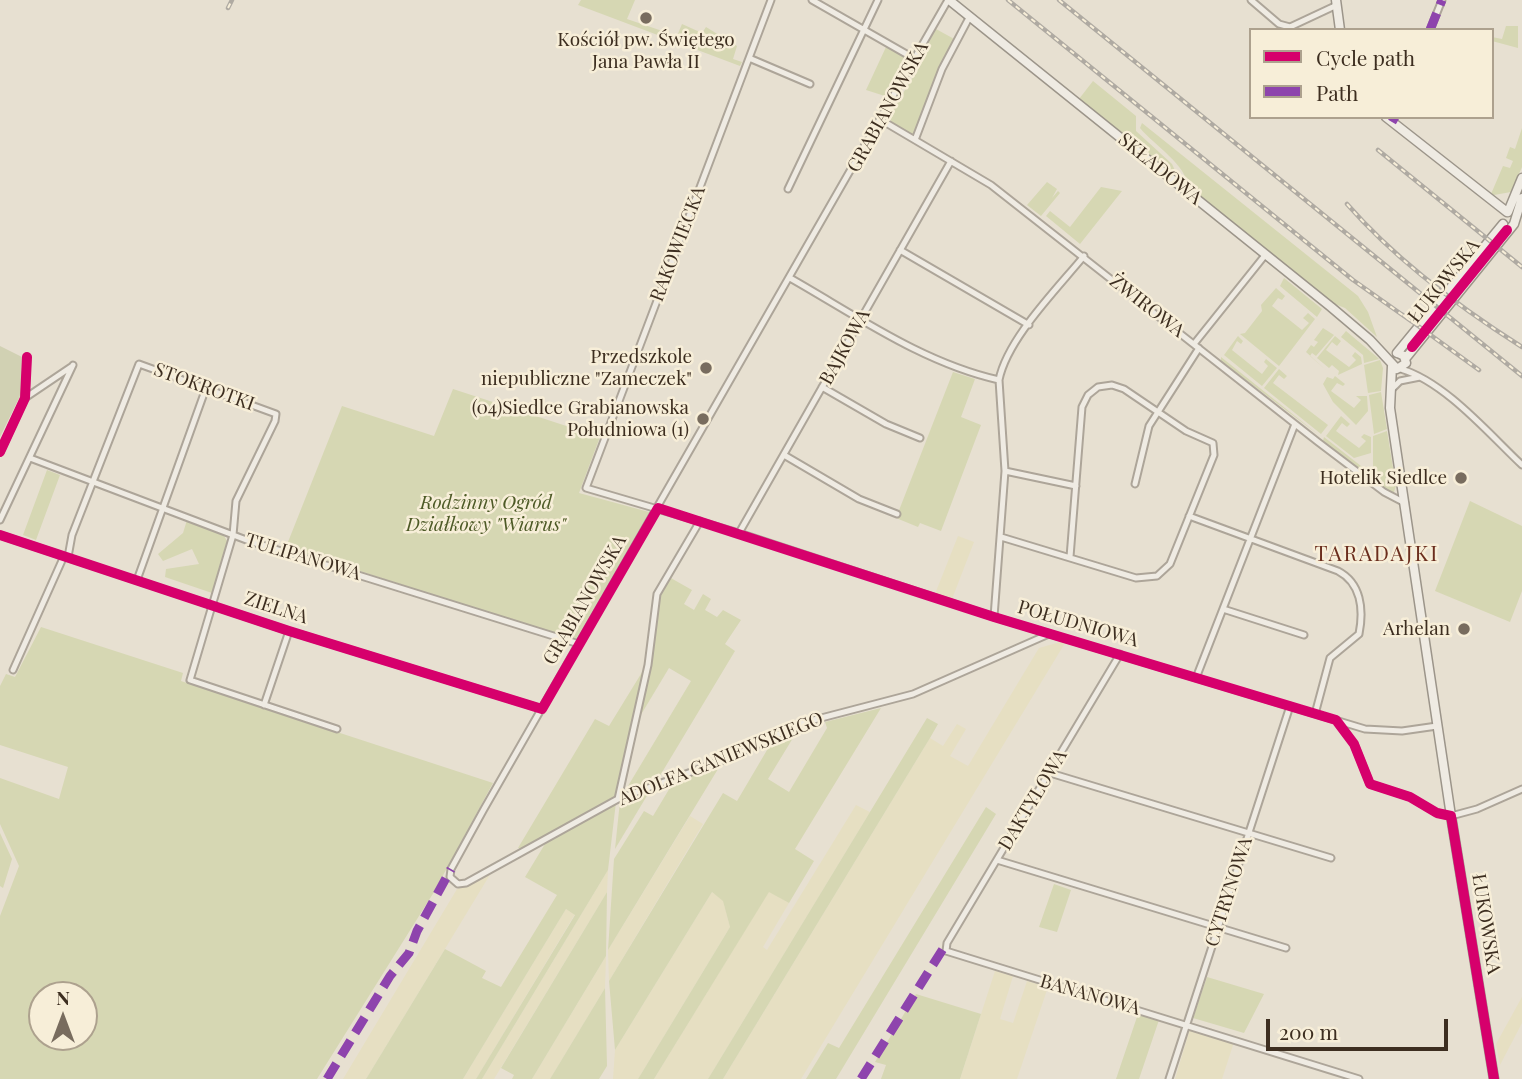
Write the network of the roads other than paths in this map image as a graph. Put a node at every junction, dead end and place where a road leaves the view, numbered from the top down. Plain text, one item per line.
1 (771, 0) edge
2 (812, 0) edge
3 (878, 0) edge
4 (949, 0) edge
5 (1251, 0) edge
6 (1442, 0) edge
7 (1337, 6) edge
8 (970, 16) junction
9 (1340, 28) edge
10 (1431, 28) edge
11 (864, 32) junction
12 (749, 58) junction
13 (915, 60) junction
14 (810, 84) dead end
15 (1391, 119) edge
16 (881, 120) junction
17 (915, 140) junction
18 (951, 161) junction
19 (1522, 178) edge
20 (788, 189) dead end
21 (1518, 198) edge
22 (1492, 203) junction
23 (1509, 219) junction
24 (900, 250) junction
25 (1266, 254) junction
26 (1084, 256) junction
27 (790, 278) junction
28 (860, 318) junction
29 (1029, 325) junction
30 (1194, 344) junction
31 (1199, 348) junction
32 (27, 357) dead end
33 (1398, 362) junction
34 (1417, 375) junction
35 (999, 380) junction
36 (822, 387) junction
37 (206, 388) junction
38 (1389, 389) junction
39 (25, 398) junction
40 (1156, 412) junction
41 (1296, 424) junction
42 (920, 438) dead end
43 (0, 452) edge
44 (784, 455) junction
45 (30, 458) junction
46 (1522, 465) edge
47 (1005, 471) junction
48 (93, 482) junction
49 (1135, 484) dead end
50 (1076, 486) junction
51 (586, 488) joint
52 (1405, 503) junction
53 (658, 508) junction
54 (162, 509) junction
55 (897, 514) dead end
56 (1189, 516) junction
57 (0, 520) edge
58 (701, 521) junction
59 (739, 533) junction
60 (0, 535) edge
61 (233, 535) junction
62 (1001, 537) junction
63 (1250, 539) junction
64 (66, 556) junction
65 (1070, 557) junction
66 (137, 580) junction
67 (213, 606) junction
68 (1223, 609) junction
69 (993, 617) junction
70 (289, 631) junction
71 (1049, 634) junction
72 (1304, 635) dead end
73 (579, 644) junction
74 (1120, 654) junction
75 (13, 670) dead end
76 (1195, 678) junction
77 (264, 705) junction
78 (1290, 706) junction
79 (542, 709) junction
80 (1315, 714) junction
81 (1336, 720) junction
82 (1437, 726) junction
83 (337, 729) dead end
84 (1049, 773) junction
85 (1522, 789) edge
86 (618, 799) junction
87 (1451, 817) junction
88 (1248, 833) junction
89 (1331, 858) dead end
90 (997, 860) junction
91 (451, 869) joint
92 (1217, 928) junction
93 (946, 944) joint
94 (1286, 948) dead end
95 (1186, 1023) junction
96 (1169, 1079) edge
97 (1358, 1079) edge
98 (1494, 1079) edge

1 - 12 street, RAKOWIECKA
2 - 11 street
3 - 11 street
4 - 8 main road, SKŁADOWA
4 - 13 street, GRABIANOWSKA
5 - 7 street
6 - 10 street
7 - 9 main road
8 - 17 street
8 - 25 main road, SKŁADOWA
11 - 13 street
11 - 20 street
12 - 14 street
12 - 51 street, RAKOWIECKA
13 - 16 street, GRABIANOWSKA
15 - 22 main road
16 - 17 street, ŻWIROWA
16 - 27 street, GRABIANOWSKA
17 - 18 street, ŻWIROWA
18 - 24 street, BAJKOWA
18 - 26 street, ŻWIROWA
19 - 21 main road, ŁUKOWSKA
21 - 22 main road
21 - 23 main road, ŁUKOWSKA
22 - 23 main road
23 - 33 main road, ŁUKOWSKA
24 - 28 street, BAJKOWA
24 - 29 street
25 - 30 street
25 - 33 main road, SKŁADOWA
26 - 29 street
26 - 30 street, ŻWIROWA
27 - 28 street
27 - 53 street, GRABIANOWSKA
28 - 35 street
28 - 36 street, BAJKOWA
29 - 35 street
30 - 31 street, ŻWIROWA
31 - 40 street
31 - 41 street, ŻWIROWA
32 - 39 street
33 - 34 street
33 - 38 main road, ŁUKOWSKA
34 - 38 street
34 - 46 street
35 - 47 street
36 - 42 street
36 - 44 street, BAJKOWA
37 - 48 street, STOKROTKI
37 - 54 street
37 - 61 street, STOKROTKI
38 - 52 main road, ŁUKOWSKA
39 - 43 street
39 - 45 street
40 - 49 street
40 - 50 street
40 - 56 street
41 - 52 street, ŻWIROWA
41 - 63 street
44 - 55 street
44 - 59 street, BAJKOWA
45 - 48 street, TULIPANOWA
45 - 57 street
47 - 50 street
47 - 62 street
48 - 54 street, TULIPANOWA
48 - 64 street
50 - 65 street
51 - 53 street, POŁUDNIOWA
52 - 82 main road, ŁUKOWSKA
53 - 58 street, POŁUDNIOWA
53 - 73 street, GRABIANOWSKA
54 - 61 street, TULIPANOWA
54 - 66 street
56 - 63 street
56 - 65 street
58 - 59 street, POŁUDNIOWA
58 - 86 street
59 - 69 street, POŁUDNIOWA
60 - 64 street, ZIELNA
61 - 67 street, STOKROTKI
61 - 73 street, TULIPANOWA
62 - 65 street
62 - 69 street
63 - 68 street
63 - 80 street
64 - 66 street, ZIELNA
64 - 75 street
66 - 67 street, ZIELNA
67 - 70 street, ZIELNA
67 - 77 street, STOKROTKI
68 - 72 street
68 - 76 street
69 - 71 street, POŁUDNIOWA
70 - 77 street
70 - 79 street, ZIELNA
71 - 74 street, POŁUDNIOWA
71 - 86 street, ADOLFA GANIEWSKIEGO
73 - 79 street, GRABIANOWSKA
74 - 76 street, POŁUDNIOWA
74 - 84 street, DAKTYLOWA
76 - 78 street, POŁUDNIOWA
77 - 83 street
78 - 80 street, POŁUDNIOWA
78 - 88 street, CYTRYNOWA
79 - 91 street, GRABIANOWSKA
80 - 81 street, POŁUDNIOWA
81 - 82 street, POŁUDNIOWA
81 - 87 street
82 - 87 main road, ŁUKOWSKA
84 - 88 street
84 - 90 street, DAKTYLOWA
85 - 87 street
86 - 91 street, ADOLFA GANIEWSKIEGO
87 - 98 main road, ŁUKOWSKA
88 - 89 street
88 - 92 street, CYTRYNOWA
90 - 92 street
90 - 93 street, DAKTYLOWA
92 - 94 street
92 - 95 street, CYTRYNOWA
93 - 95 street, BANANOWA
95 - 96 street, CYTRYNOWA
95 - 97 street, BANANOWA

